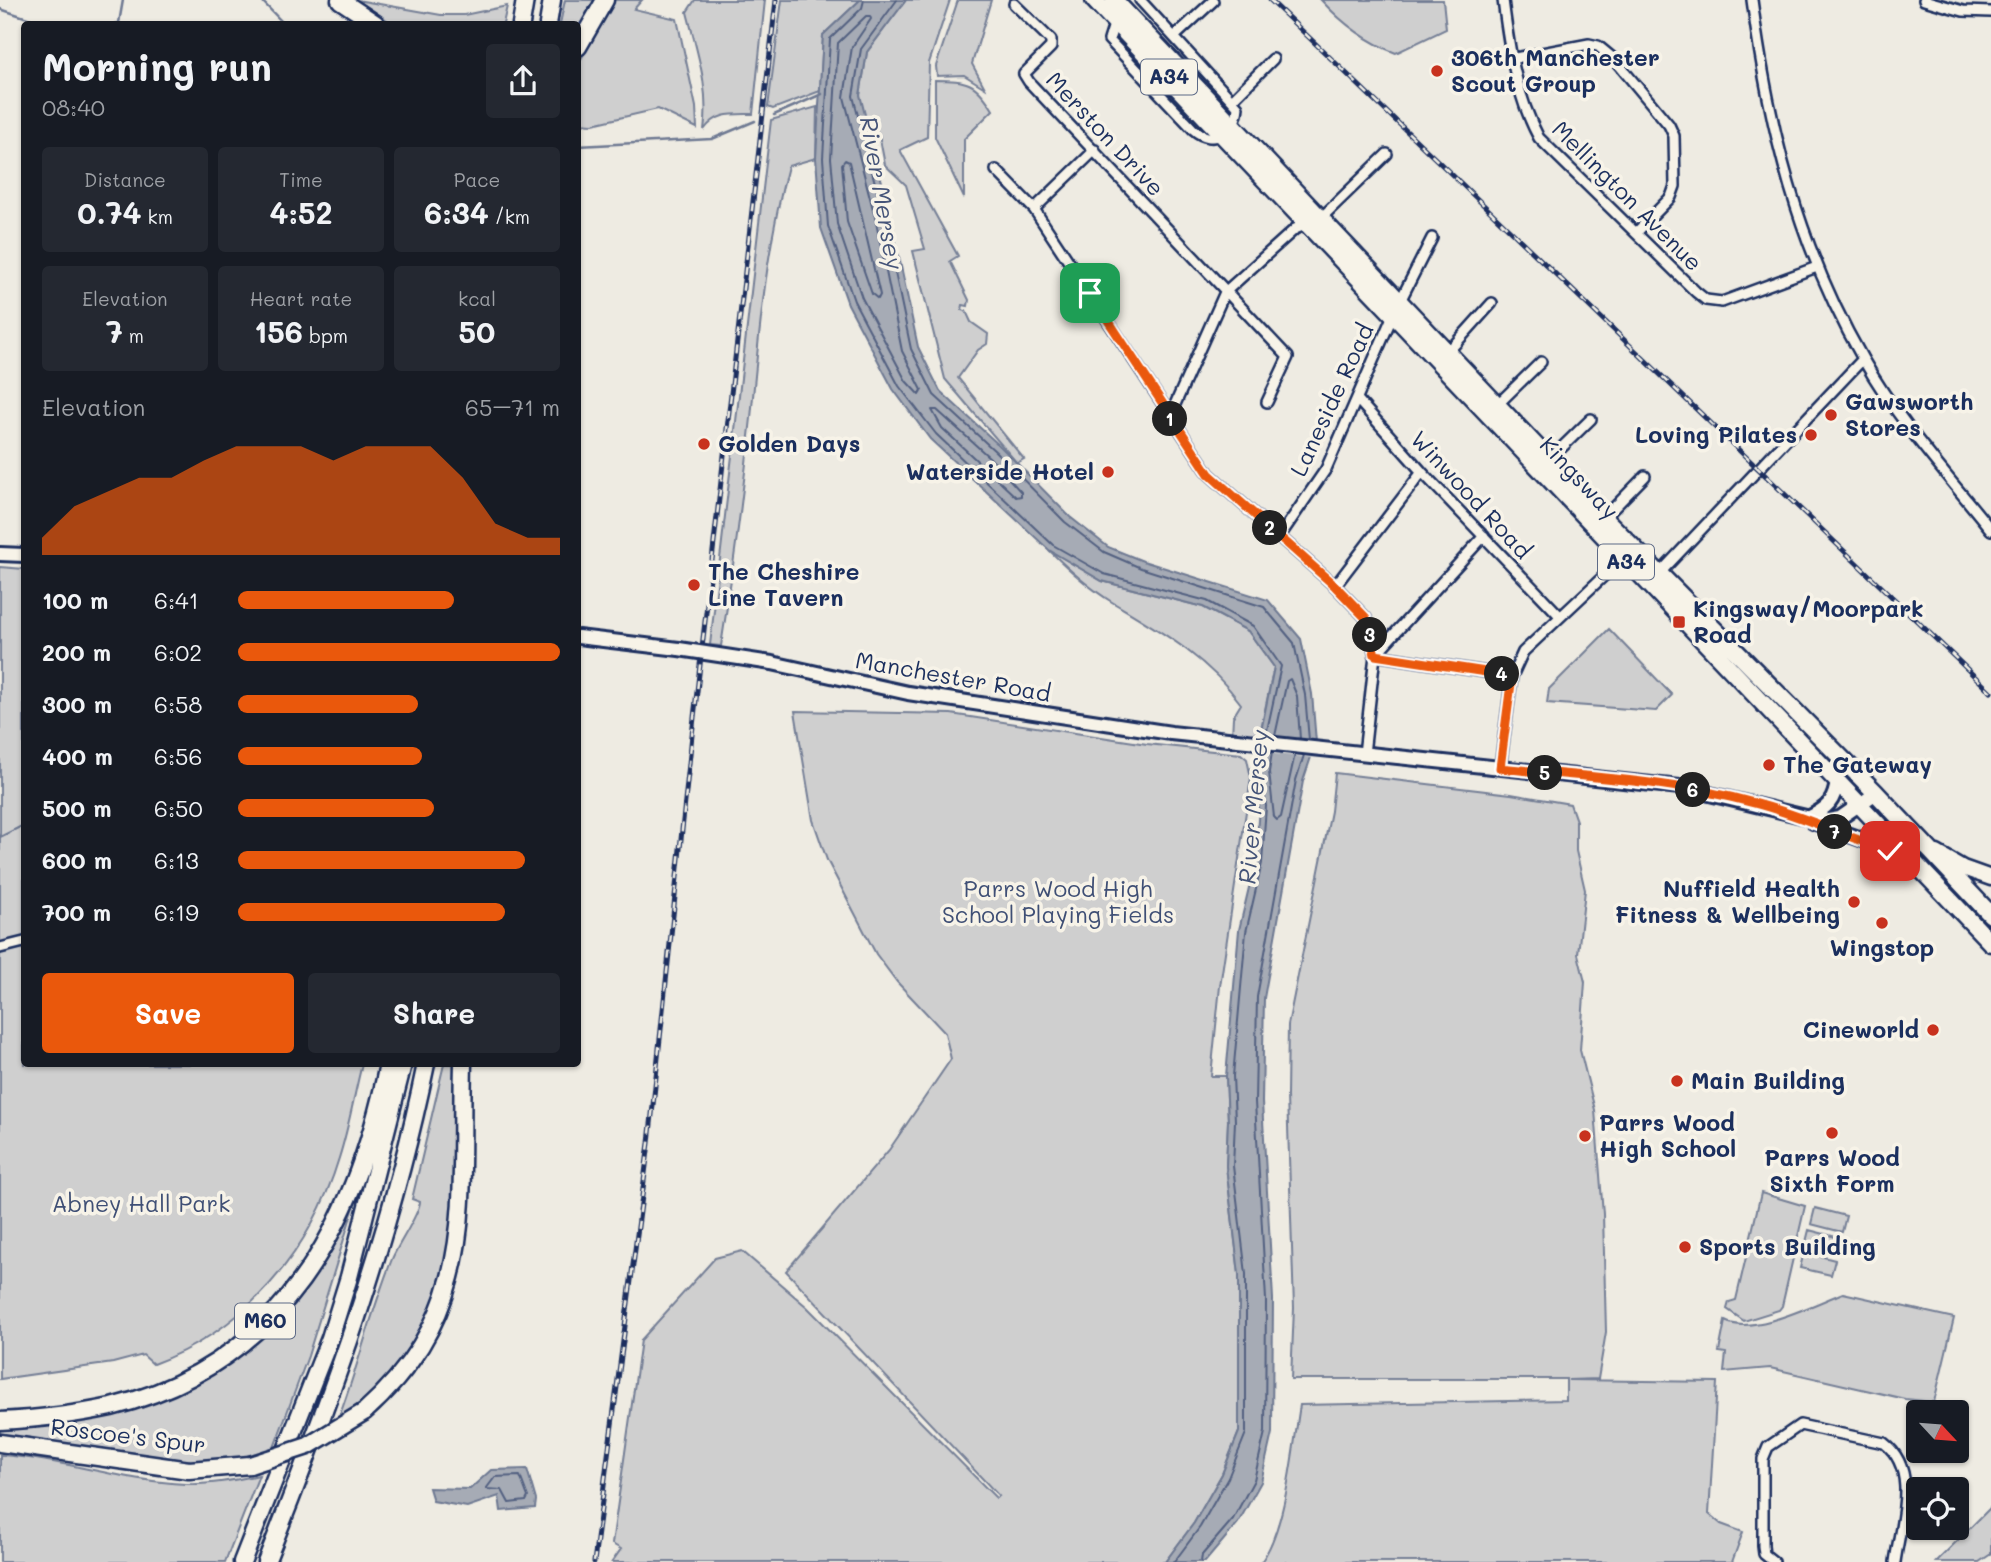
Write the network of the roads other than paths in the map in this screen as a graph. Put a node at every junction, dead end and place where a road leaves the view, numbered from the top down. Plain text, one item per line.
1 (340, 0) edge
2 (525, 0) edge
3 (552, 0) edge
4 (605, 0) edge
5 (1094, 0) edge
6 (1140, 0) edge
7 (1503, 0) edge
8 (1752, 0) edge
9 (1924, 0) edge
10 (1213, 1) edge
11 (1014, 4) dead end
12 (1118, 11) edge
13 (1991, 12) edge
14 (372, 21) edge
15 (522, 21) edge
16 (548, 21) edge
17 (1174, 37) junction
18 (581, 42) edge
19 (1273, 59) dead end
20 (1510, 59) junction
21 (1232, 100) junction
22 (1228, 129) junction
23 (1095, 150) junction
24 (1387, 154) dead end
25 (996, 170) dead end
26 (1034, 209) junction
27 (1314, 222) junction
28 (1636, 233) junction
29 (1432, 238) dead end
30 (1817, 267) junction
31 (1225, 292) junction
32 (1492, 303) dead end
33 (1396, 309) junction
34 (1447, 352) junction
35 (1863, 359) junction
36 (1541, 362) dead end
37 (1357, 399) junction
38 (1267, 402) dead end
39 (1498, 404) junction
40 (1169, 418) junction
41 (1591, 419) dead end
42 (1550, 460) junction
43 (1422, 472) junction
44 (1646, 476) dead end
45 (1604, 518) junction
46 (1991, 530) edge
47 (1280, 536) junction
48 (1484, 536) junction
49 (0, 554) edge
50 (21, 555) edge
51 (1623, 558) junction
52 (1659, 574) junction
53 (1335, 586) junction
54 (1559, 615) junction
55 (581, 637) edge
56 (1375, 655) junction
57 (1512, 676) junction
58 (1364, 754) junction
59 (1500, 768) junction
60 (1837, 780) junction
61 (1877, 793) junction
62 (1862, 806) junction
63 (1807, 818) junction
64 (1929, 850) junction
65 (1909, 856) junction
66 (1991, 878) edge
67 (1988, 908) edge
68 (1967, 918) junction
69 (21, 943) edge
70 (1991, 943) edge
71 (0, 948) edge
72 (387, 1067) edge
73 (402, 1067) edge
74 (425, 1067) edge
75 (463, 1067) edge
76 (0, 1421) edge
77 (0, 1443) edge
78 (242, 1562) edge
79 (266, 1562) edge
80 (1774, 1562) edge
81 (1895, 1562) edge

1 - 14 highway
2 - 15 highway
3 - 16 highway
4 - 18 highway
5 - 12 highway, Kingsway / A34
6 - 17 street
7 - 20 street, Mellington Avenue
8 - 30 street
9 - 13 street
10 - 17 street
11 - 23 street, Merston Drive
12 - 22 highway, Kingsway / A34
12 - 22 street
17 - 21 street
19 - 21 street
20 - 28 street, Mellington Avenue
20 - 28 street
21 - 22 street
22 - 27 highway, Kingsway / A34
23 - 26 street
23 - 31 street, Merston Drive
24 - 27 street
25 - 26 street
26 - 40 street
27 - 31 street
27 - 33 highway, Kingsway / A34
28 - 30 street, Mellington Avenue
29 - 33 street, Laneside Road
30 - 35 street
31 - 38 street, Merston Drive
31 - 40 street
32 - 34 street
33 - 34 highway, Kingsway / A34
33 - 37 street, Laneside Road
33 - 51 highway, Kingsway / A34
34 - 39 highway, Kingsway / A34
35 - 46 street
35 - 52 street
36 - 39 street
37 - 43 street, Winwood Road
37 - 47 street, Laneside Road
39 - 42 highway, Kingsway / A34
40 - 47 street
41 - 42 street
42 - 45 highway, Kingsway / A34
43 - 48 street, Winwood Road
43 - 53 street
44 - 45 street
45 - 52 highway, Kingsway / A34
47 - 53 street
48 - 54 street, Winwood Road
48 - 56 street
49 - 50 main road
51 - 54 street
51 - 60 highway, Kingsway / A34
52 - 61 highway, Kingsway / A34
53 - 56 street
54 - 57 street
55 - 58 main road, Manchester Road, bridge
56 - 57 street
56 - 58 street
57 - 59 street
58 - 59 main road, Manchester Road
59 - 63 main road, Manchester Road
60 - 62 highway, Kingsway / A34
60 - 63 main road
61 - 62 main road
61 - 64 highway, Kingsway / A34
62 - 63 main road
62 - 65 highway, Kingsway / A34
63 - 65 main road
64 - 66 main road
64 - 67 highway, Kingsway / A34
65 - 68 highway, Kingsway / A34
67 - 68 main road
68 - 70 highway, Kingsway / A34
69 - 71 street
72 - 76 highway, Roscoe's Spur / M60
73 - 78 highway, M60
74 - 79 highway
75 - 77 highway, Roscoe's Spur, bridge
80 - 81 street

